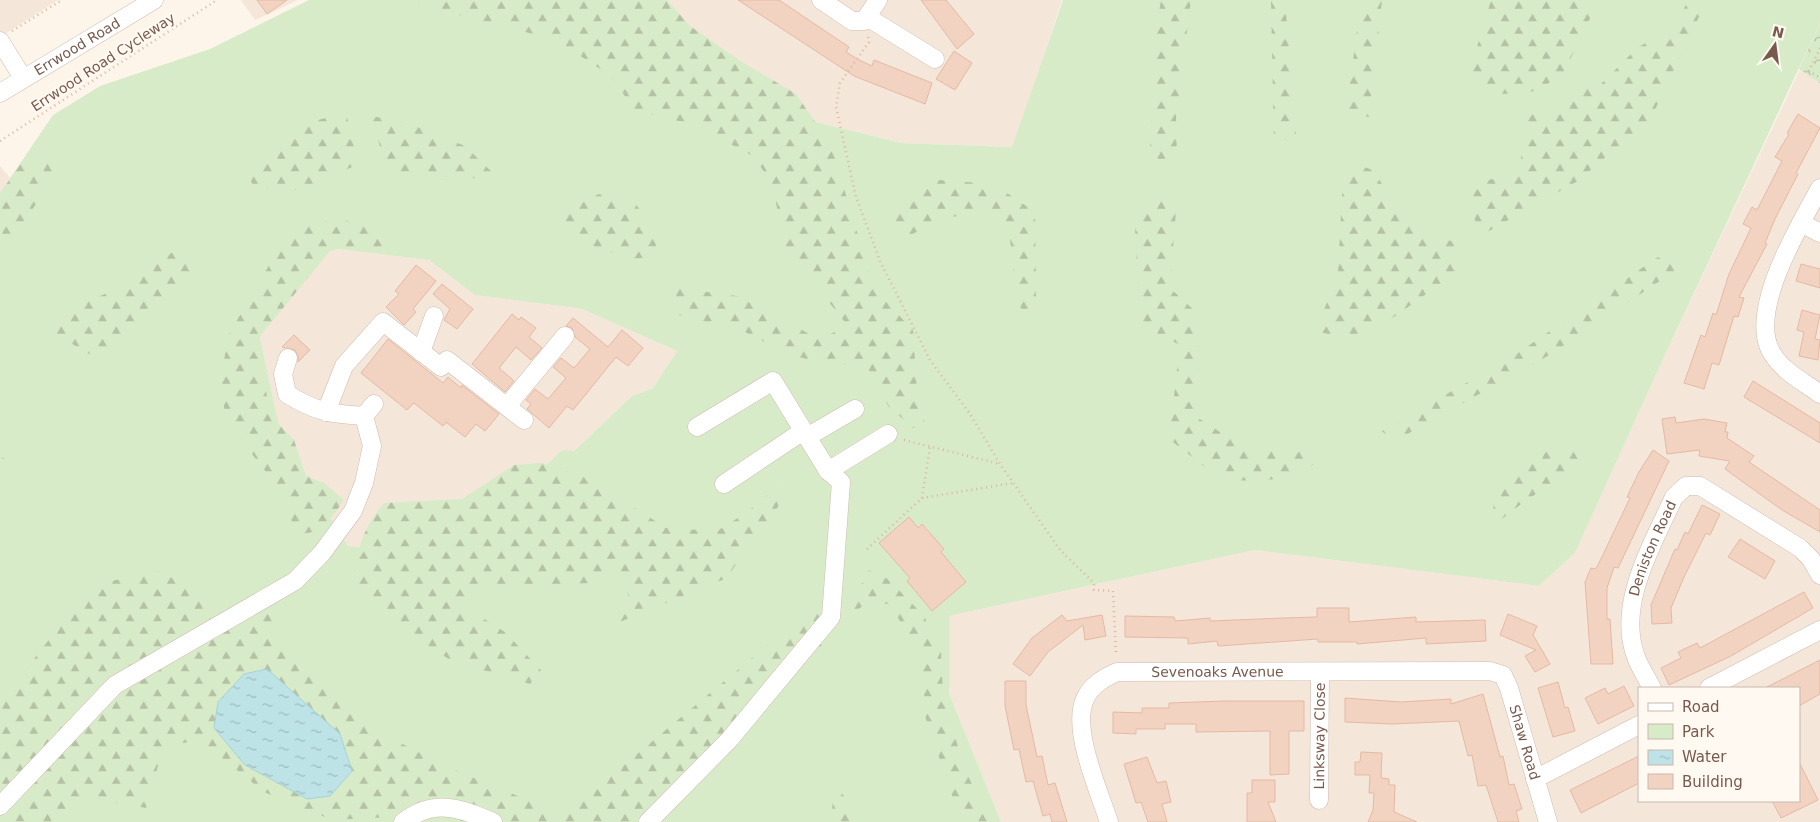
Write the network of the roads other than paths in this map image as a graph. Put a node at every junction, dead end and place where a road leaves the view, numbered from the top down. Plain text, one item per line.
1 (154, 0) edge
2 (821, 0) edge
3 (878, 0) edge
4 (866, 19) junction
5 (4, 37) edge
6 (935, 60) dead end
7 (23, 78) junction
8 (0, 93) edge
9 (1820, 188) edge
10 (1801, 223) junction
11 (1820, 233) edge
12 (434, 316) dead end
13 (565, 336) dead end
14 (421, 352) junction
15 (288, 358) dead end
16 (1820, 394) edge
17 (507, 406) junction
18 (854, 409) dead end
19 (326, 412) junction
20 (524, 420) dead end
21 (697, 427) dead end
22 (805, 434) junction
23 (888, 434) dead end
24 (828, 471) junction
25 (724, 484) dead end
26 (1820, 575) edge
27 (1820, 630) edge
28 (1490, 671) joint
29 (1320, 672) junction
30 (1651, 687) edge
31 (1711, 687) edge
32 (1638, 726) edge
33 (1535, 780) junction
34 (1319, 800) dead end
35 (0, 806) edge
36 (403, 822) edge
37 (493, 822) edge
38 (648, 822) edge
39 (1109, 822) edge
40 (1548, 822) edge

1 - 7 street, Errwood Road
2 - 4 street
3 - 4 street
4 - 6 street
5 - 7 street
7 - 8 street, Errwood Road
9 - 10 street
10 - 11 street
10 - 16 street
12 - 14 street
13 - 17 street
14 - 17 street
14 - 19 street
15 - 19 street
17 - 20 street
18 - 22 street
19 - 35 street
21 - 22 street
22 - 24 street
22 - 25 street
23 - 24 street
24 - 38 street
26 - 30 street, Deniston Road
27 - 31 street
28 - 29 street, Sevenoaks Avenue
28 - 33 street, Shaw Road
29 - 34 street, Linksway Close
29 - 39 street, Sevenoaks Avenue
32 - 33 street
33 - 40 street, Shaw Road
36 - 37 street

